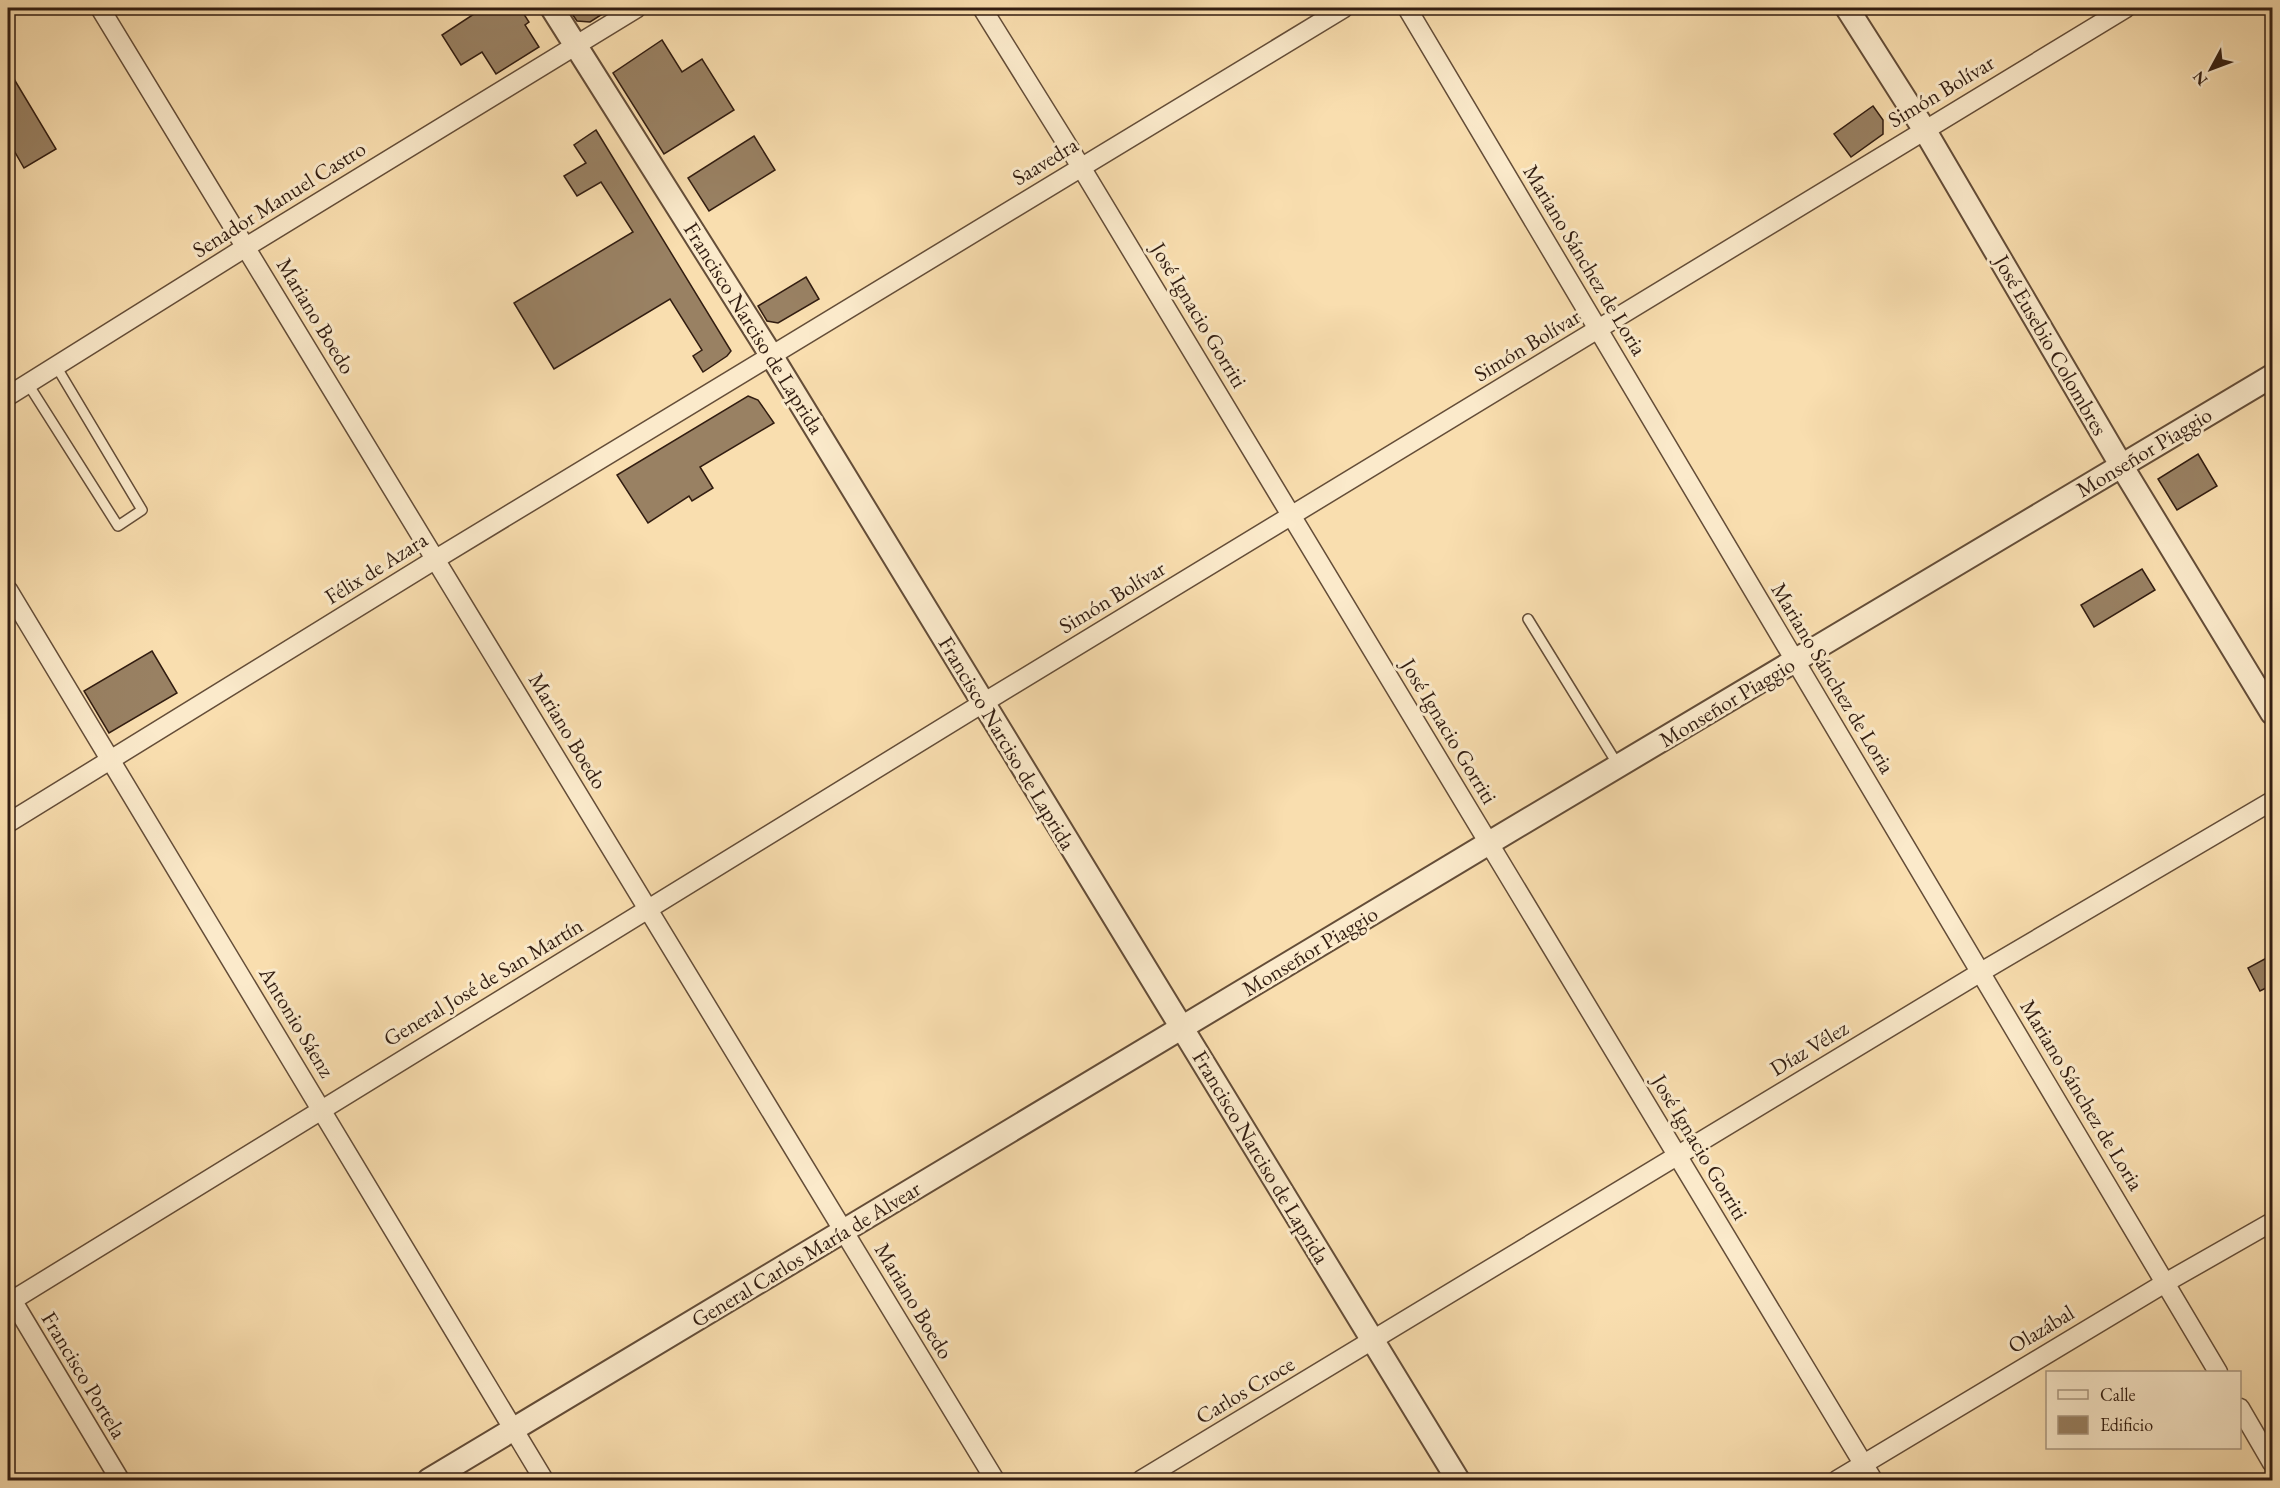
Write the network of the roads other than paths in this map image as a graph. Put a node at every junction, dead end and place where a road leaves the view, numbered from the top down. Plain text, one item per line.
1 (100, 8) edge
2 (552, 8) edge
3 (637, 8) edge
4 (982, 8) edge
5 (1344, 8) edge
6 (1407, 8) edge
7 (1847, 8) edge
8 (2126, 8) edge
9 (576, 45) junction
10 (1924, 129) junction
11 (1081, 167) junction
12 (246, 247) junction
13 (1598, 329) junction
14 (771, 355) junction
15 (56, 366) junction
16 (2272, 376) edge
17 (28, 384) junction
18 (8, 396) edge
19 (2121, 465) junction
20 (1292, 516) junction
21 (436, 559) junction
22 (8, 590) edge
23 (1528, 619) dead end
24 (1795, 661) junction
25 (983, 703) junction
26 (2272, 713) edge
27 (111, 760) junction
28 (1620, 766) junction
29 (2272, 801) edge
30 (8, 823) edge
31 (1489, 843) junction
32 (648, 909) junction
33 (1981, 972) junction
34 (1182, 1028) junction
35 (321, 1109) junction
36 (1678, 1156) junction
37 (2272, 1222) edge
38 (844, 1231) junction
39 (2165, 1283) junction
40 (9, 1299) edge
41 (1373, 1341) junction
42 (2217, 1371) edge
43 (2241, 1410) edge
44 (513, 1430) junction
45 (2272, 1463) edge
46 (1864, 1464) junction
47 (120, 1480) edge
48 (429, 1480) edge
49 (544, 1480) edge
50 (995, 1480) edge
51 (1142, 1480) edge
52 (1458, 1480) edge
53 (1837, 1480) edge
54 (1873, 1480) edge

1 - 12 street, Mariano Boedo
2 - 9 street, Francisco Narciso de Laprida
3 - 9 street, Senador Manuel Castro
4 - 11 street, José Ignacio Gorriti
5 - 11 street, Saavedra
6 - 13 street, Mariano Sánchez de Loria
7 - 10 street, José Eusebio Colombres
8 - 10 street, Simón Bolívar
9 - 12 street, Senador Manuel Castro
9 - 14 street, Francisco Narciso de Laprida
10 - 13 street, Simón Bolívar
10 - 19 street, José Eusebio Colombres
11 - 14 street, Saavedra
11 - 20 street, José Ignacio Gorriti
12 - 15 street, Senador Manuel Castro
12 - 21 street, Mariano Boedo
13 - 20 street, Simón Bolívar
13 - 24 street, Mariano Sánchez de Loria
14 - 21 street, Félix de Azara
14 - 25 street, Francisco Narciso de Laprida
15 - 17 street, Senador Manuel Castro
15 - 17 lane
16 - 19 street, Monseñor Piaggio
17 - 18 street, Senador Manuel Castro
19 - 24 street, Monseñor Piaggio
19 - 26 street, José Eusebio Colombres
20 - 25 street, Simón Bolívar
20 - 31 street, José Ignacio Gorriti
21 - 27 street, Félix de Azara
21 - 32 street, Mariano Boedo
22 - 27 street, Antonio Sáenz
23 - 28 lane
24 - 28 street, Monseñor Piaggio
24 - 33 street, Mariano Sánchez de Loria
25 - 32 street, General José de San Martín
25 - 34 street, Francisco Narciso de Laprida
27 - 30 street, Félix de Azara
27 - 35 street, Antonio Sáenz
28 - 31 street, Monseñor Piaggio
29 - 33 street, Díaz Vélez
31 - 34 street, Monseñor Piaggio
31 - 36 street, José Ignacio Gorriti
32 - 35 street, General José de San Martín
32 - 38 street, Mariano Boedo
33 - 36 street, Díaz Vélez
33 - 39 street, Mariano Sánchez de Loria
34 - 38 street, General Carlos María de Alvear
34 - 41 street, Francisco Narciso de Laprida
35 - 40 street, General José de San Martín
35 - 44 street, Antonio Sáenz
36 - 41 street, Díaz Vélez
36 - 46 street, José Ignacio Gorriti
37 - 39 street, Olazábal
38 - 44 street, General Carlos María de Alvear
38 - 50 street, Mariano Boedo
39 - 42 street, Mariano Sánchez de Loria
39 - 46 street, Olazábal
40 - 47 street, Francisco Portela
41 - 51 street, Carlos Croce
41 - 52 street, Francisco Narciso de Laprida
43 - 45 street
44 - 48 street, General Carlos María de Alvear
44 - 49 street, Antonio Sáenz
46 - 53 street, Olazábal
46 - 54 street, José Ignacio Gorriti

